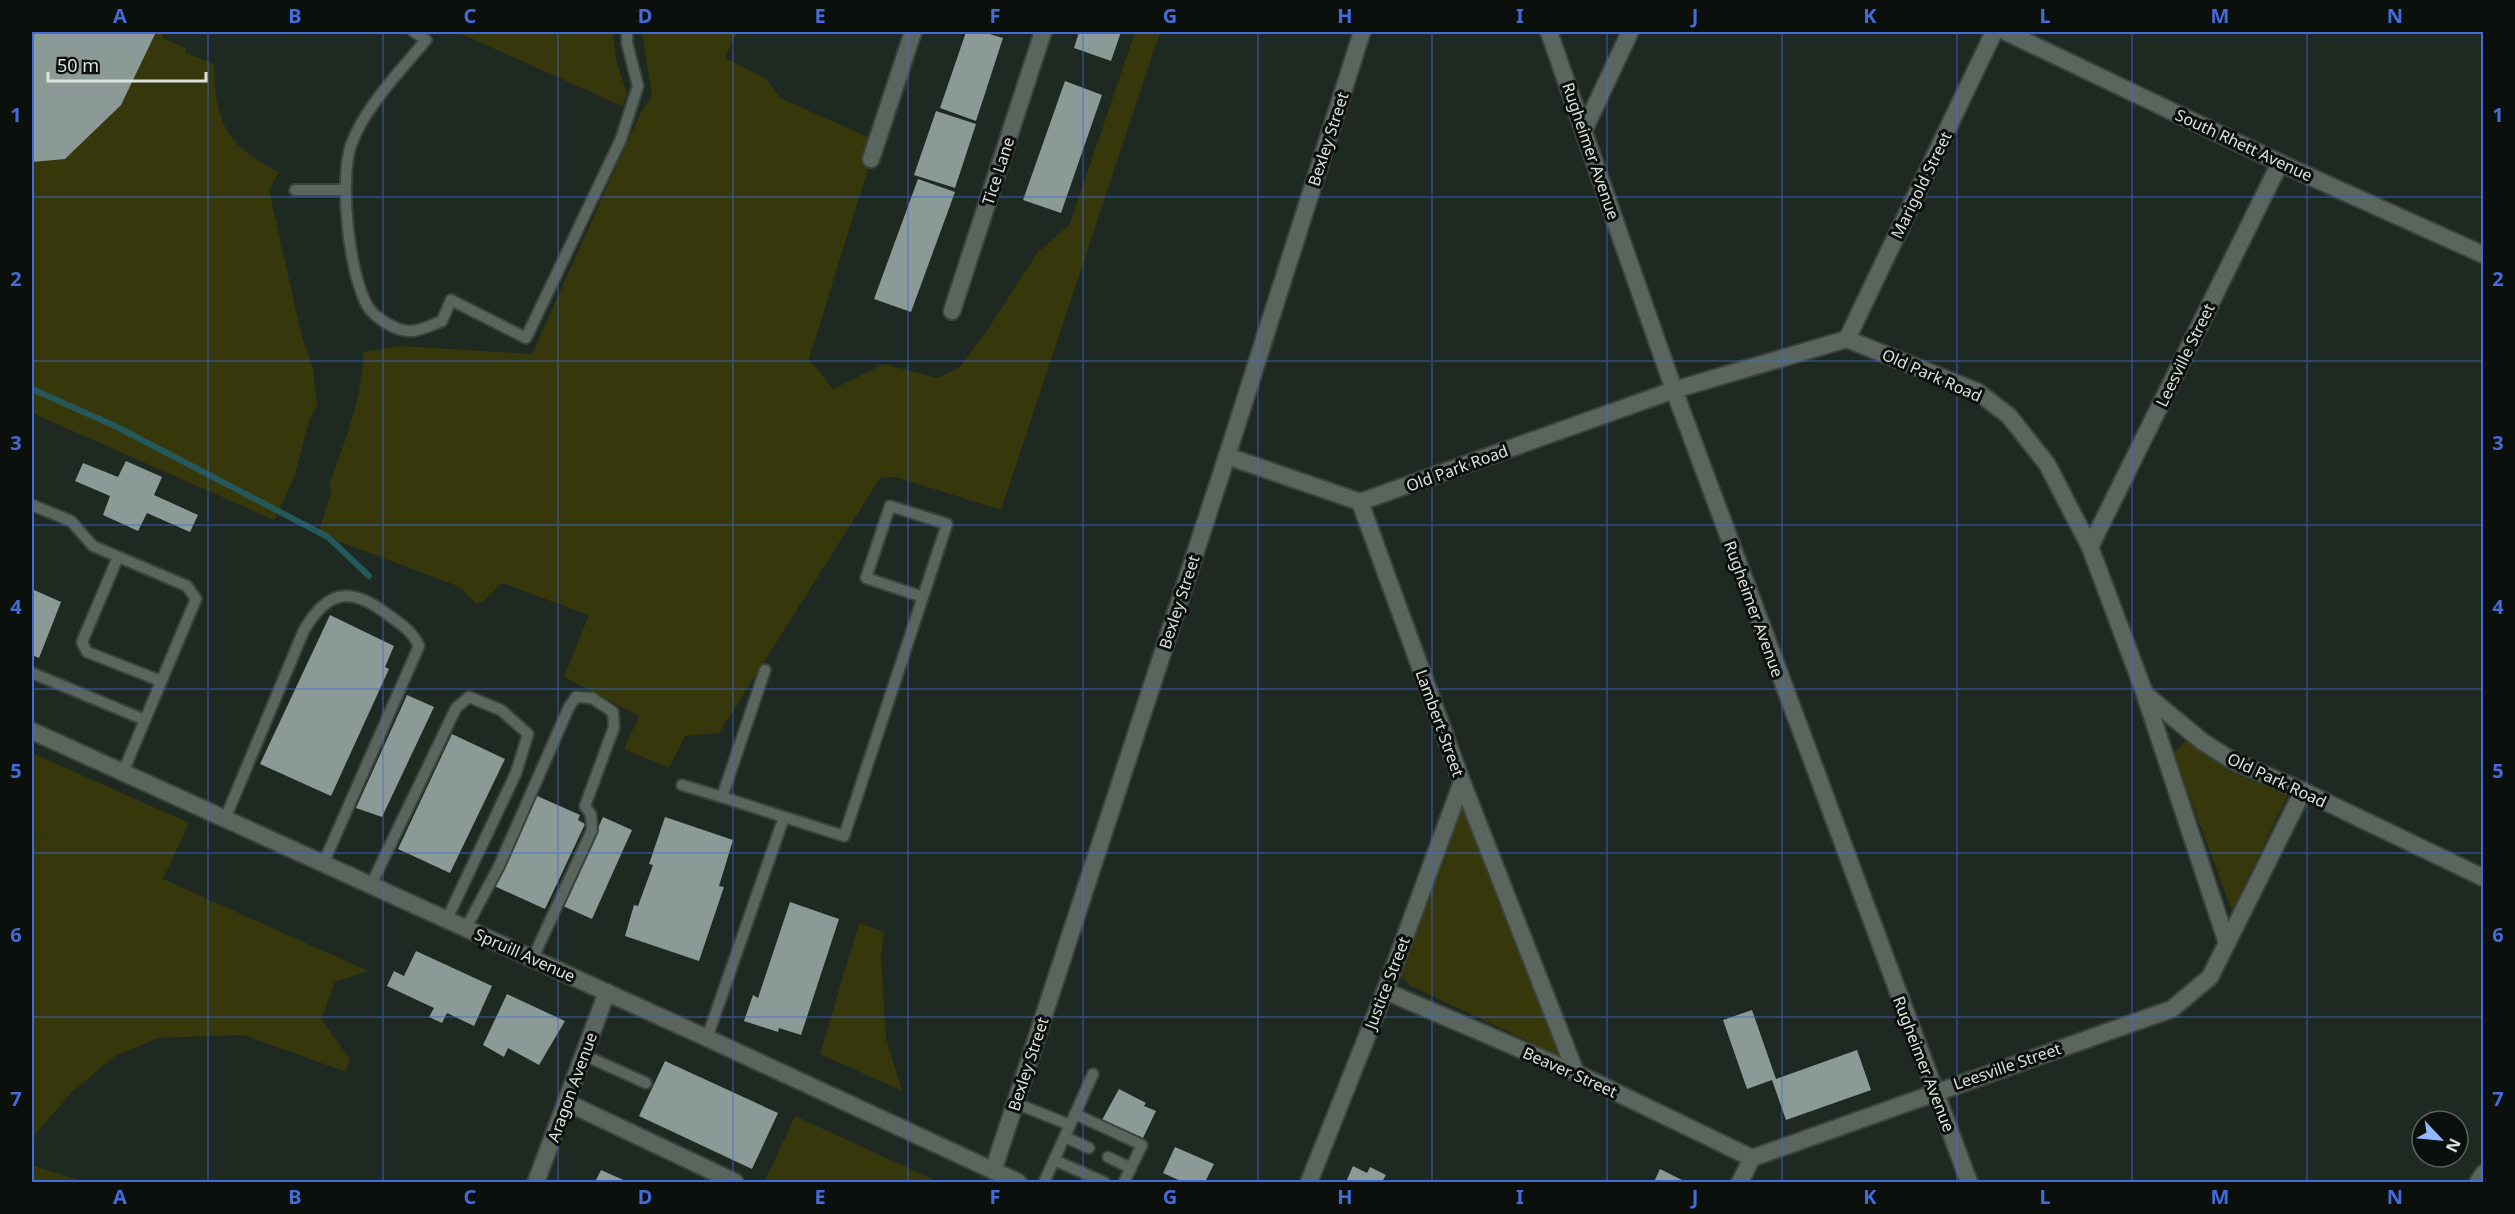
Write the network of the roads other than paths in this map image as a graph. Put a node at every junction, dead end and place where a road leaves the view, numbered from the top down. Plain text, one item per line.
1 (414, 32) edge
2 (627, 32) edge
3 (913, 32) edge
4 (1043, 32) edge
5 (1362, 32) edge
6 (1549, 32) edge
7 (1630, 32) edge
8 (1994, 32) edge
9 (2006, 32) edge
10 (1584, 130) junction
11 (871, 159) dead end
12 (2280, 163) junction
13 (295, 190) dead end
14 (344, 190) junction
15 (2484, 255) edge
16 (952, 310) dead end
17 (1847, 339) junction
18 (1674, 390) junction
19 (1227, 456) junction
20 (1360, 502) junction
21 (32, 505) edge
22 (2090, 548) junction
23 (118, 556) junction
24 (923, 597) junction
25 (765, 670) dead end
26 (32, 673) edge
27 (161, 681) junction
28 (2145, 694) junction
29 (145, 720) junction
30 (32, 731) edge
31 (123, 772) junction
32 (1462, 782) junction
33 (682, 785) dead end
34 (2303, 791) junction
35 (722, 797) junction
36 (784, 817) junction
37 (225, 819) junction
38 (324, 864) junction
39 (2484, 878) edge
40 (371, 885) junction
41 (447, 919) junction
42 (466, 928) junction
43 (2227, 943) junction
44 (533, 958) junction
45 (1385, 991) junction
46 (607, 992) junction
47 (707, 1038) junction
48 (584, 1055) junction
49 (1576, 1073) junction
50 (1093, 1074) dead end
51 (646, 1083) dead end
52 (1933, 1092) junction
53 (566, 1102) junction
54 (1015, 1103) junction
55 (1075, 1114) junction
56 (1070, 1125) junction
57 (1065, 1137) junction
58 (1089, 1148) dead end
59 (1108, 1157) dead end
60 (1752, 1158) junction
61 (1054, 1160) junction
62 (1131, 1168) junction
63 (993, 1171) junction
64 (2484, 1173) edge
65 (536, 1182) edge
66 (735, 1182) edge
67 (1018, 1182) edge
68 (1044, 1182) edge
69 (1104, 1182) edge
70 (1124, 1182) edge
71 (1309, 1182) edge
72 (1740, 1182) edge
73 (1969, 1182) edge
74 (2478, 1182) edge

1 - 14 lane
2 - 14 lane
3 - 11 street
4 - 16 street, Tice Lane
5 - 19 street, Bexley Street
6 - 10 street, Rugheimer Avenue
7 - 10 street
8 - 17 street, Marigold Street
9 - 12 street, South Rhett Avenue
10 - 18 street, Rugheimer Avenue
12 - 15 street, South Rhett Avenue
12 - 22 street, Leesville Street
13 - 14 lane
17 - 18 street, Old Park Road
17 - 22 street, Old Park Road
18 - 20 street, Old Park Road
18 - 52 street, Rugheimer Avenue
19 - 20 street
19 - 54 street, Bexley Street
20 - 32 street, Lambert Street
21 - 23 lane
22 - 28 street, Old Park Road
23 - 27 lane
23 - 27 lane
24 - 24 lane
24 - 36 lane
25 - 35 lane
26 - 29 lane
27 - 29 lane
28 - 34 street, Old Park Road
28 - 43 street
29 - 31 lane
30 - 31 street, Spruill Avenue
31 - 37 street, Spruill Avenue
32 - 45 street, Justice Street
32 - 49 street, Lambert Street
33 - 35 lane
34 - 39 street, Old Park Road
34 - 43 street, Leesville Street
35 - 36 lane
36 - 47 lane
37 - 38 street, Spruill Avenue
37 - 38 lane
38 - 40 street, Spruill Avenue
40 - 41 street, Spruill Avenue
40 - 41 lane
41 - 42 street, Spruill Avenue
42 - 44 street, Spruill Avenue
42 - 44 lane
43 - 52 street, Leesville Street
44 - 46 street, Spruill Avenue
45 - 49 street, Beaver Street
45 - 71 street, Justice Street
46 - 47 street, Spruill Avenue
46 - 48 street, Aragon Avenue
47 - 63 street, Spruill Avenue
48 - 51 lane
48 - 53 street, Aragon Avenue
49 - 60 street, Beaver Street
50 - 55 lane
52 - 60 street, Leesville Street
52 - 73 street, Rugheimer Avenue
53 - 65 street, Aragon Avenue
53 - 66 street
54 - 56 lane
54 - 63 street, Bexley Street
55 - 56 lane
55 - 62 lane
56 - 57 lane
57 - 58 lane
57 - 61 lane
59 - 62 lane
60 - 72 street
61 - 68 lane
61 - 69 lane
62 - 70 lane
63 - 67 street, Spruill Avenue
64 - 74 street

